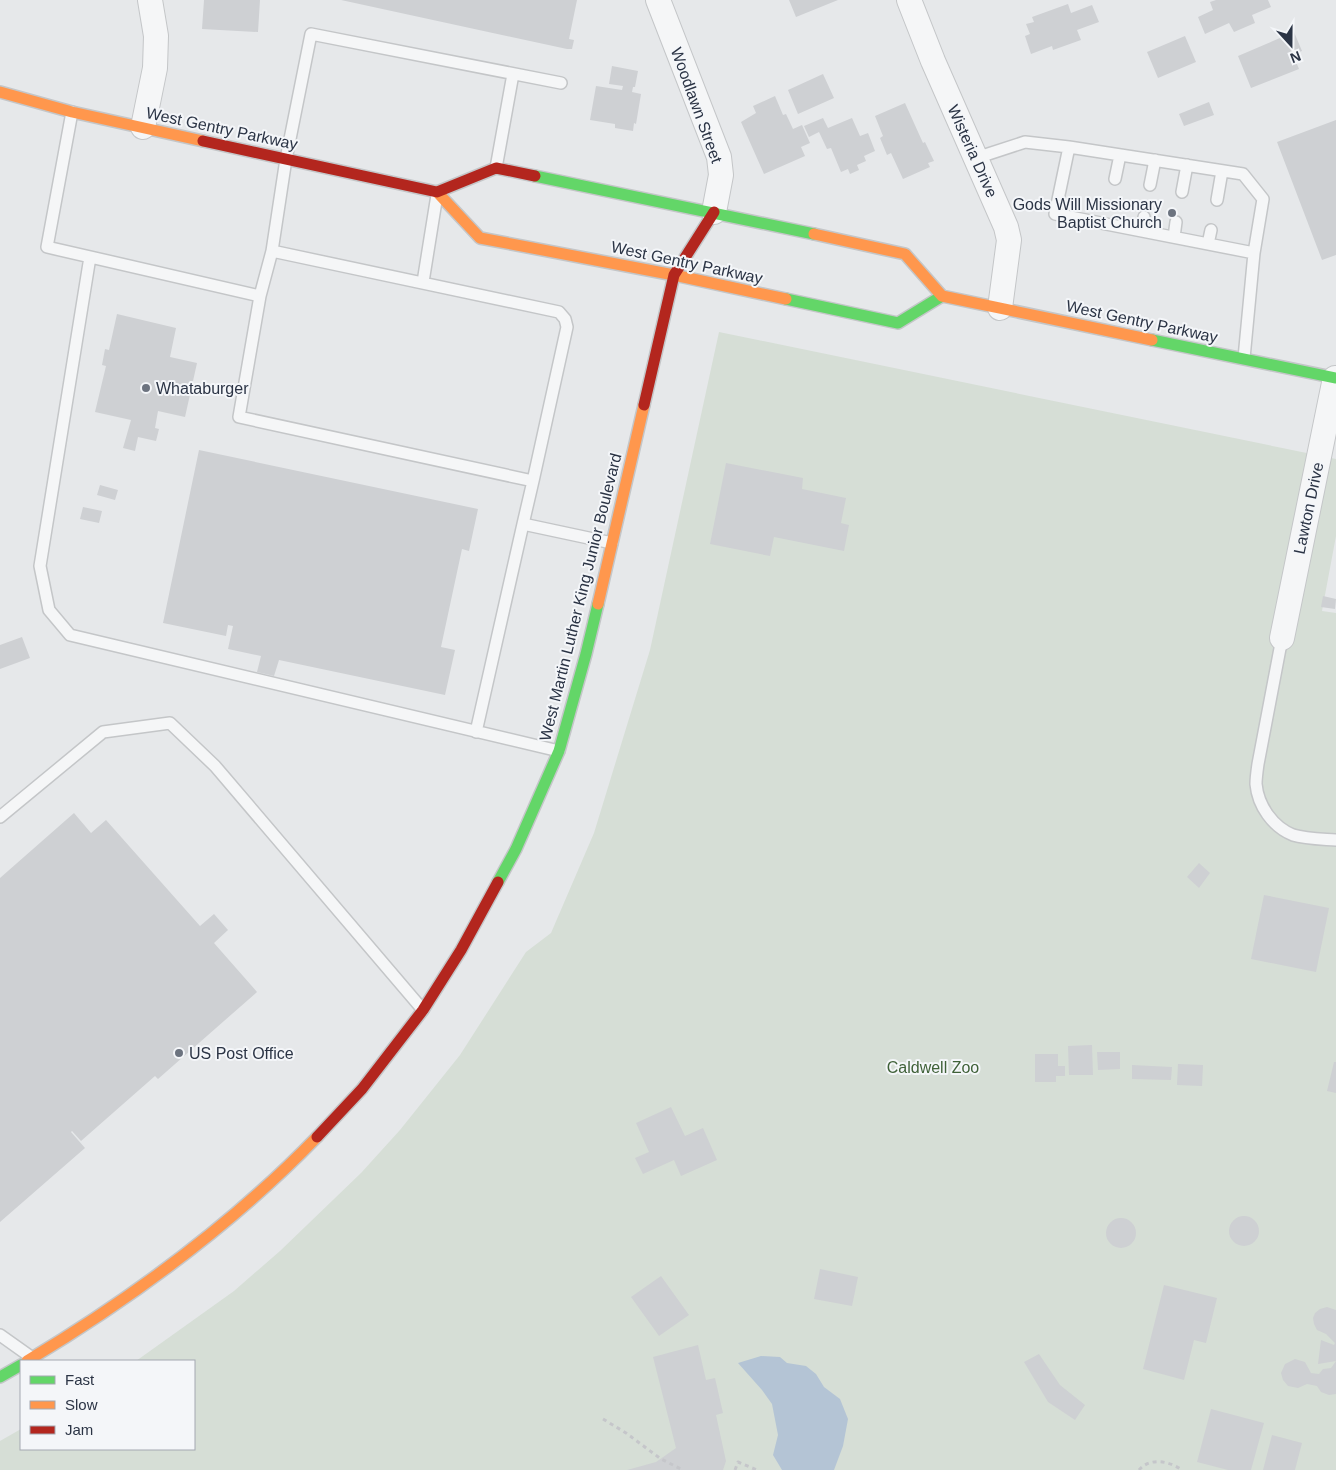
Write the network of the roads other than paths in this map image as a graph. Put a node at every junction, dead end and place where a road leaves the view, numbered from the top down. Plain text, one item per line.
1 (150, 0) edge
2 (658, 0) edge
3 (909, 0) edge
4 (512, 74) junction
5 (561, 84) dead end
6 (0, 92) edge
7 (72, 112) junction
8 (143, 127) junction
9 (1069, 147) junction
10 (1120, 155) junction
11 (976, 158) junction
12 (286, 159) junction
13 (1155, 160) junction
14 (1187, 165) junction
15 (496, 168) junction
16 (1222, 171) junction
17 (1115, 179) dead end
18 (1150, 185) dead end
19 (438, 192) junction
20 (1182, 192) dead end
21 (1217, 200) dead end
22 (1110, 211) dead end
23 (714, 212) junction
24 (1144, 217) dead end
25 (1176, 222) dead end
26 (1109, 223) junction
27 (1142, 230) junction
28 (1211, 230) dead end
29 (1174, 237) junction
30 (1208, 244) junction
31 (272, 250) junction
32 (1254, 253) junction
33 (90, 257) junction
34 (674, 275) junction
35 (423, 282) junction
36 (260, 296) junction
37 (942, 296) junction
38 (1000, 308) junction
39 (1244, 358) junction
40 (1336, 378) edge
41 (532, 481) junction
42 (523, 524) junction
43 (612, 543) junction
44 (1282, 638) joint
45 (476, 732) junction
46 (559, 751) junction
47 (0, 817) edge
48 (1336, 840) edge
49 (423, 1010) junction
50 (0, 1335) edge
51 (30, 1360) edge
52 (20, 1366) edge
53 (0, 1377) edge

1 - 8 street
2 - 23 street, Woodlawn Street
3 - 11 street, Wisteria Drive
4 - 5 lane
4 - 12 lane
4 - 15 lane
6 - 7 main road, West Gentry Parkway
7 - 8 main road, West Gentry Parkway
7 - 33 lane
8 - 12 main road, West Gentry Parkway
9 - 10 lane
9 - 11 lane
9 - 26 lane
10 - 13 lane
10 - 17 lane
11 - 38 street, Wisteria Drive
12 - 19 main road, West Gentry Parkway
12 - 31 lane
13 - 14 lane
13 - 18 lane
14 - 16 lane
14 - 20 lane
15 - 19 main road
15 - 23 main road
16 - 21 lane
16 - 32 lane
19 - 34 main road, West Gentry Parkway
19 - 35 lane
22 - 26 lane
23 - 34 main road, West Martin Luther King Junior Boulevard
23 - 37 main road
24 - 27 lane
25 - 29 lane
26 - 27 lane
27 - 29 lane
28 - 30 lane
29 - 30 lane
30 - 32 lane
31 - 35 lane
31 - 36 lane
32 - 39 lane
33 - 36 lane
33 - 45 lane
34 - 37 main road, West Gentry Parkway
34 - 43 main road, West Martin Luther King Junior Boulevard
35 - 41 lane
36 - 41 lane
37 - 38 main road, West Gentry Parkway
38 - 39 main road, West Gentry Parkway
39 - 40 main road, West Gentry Parkway
40 - 44 street, Lawton Drive
41 - 42 lane
42 - 43 lane
42 - 45 lane
43 - 46 main road, West Martin Luther King Junior Boulevard
44 - 48 lane
45 - 46 lane
46 - 49 main road, West Martin Luther King Junior Boulevard
47 - 49 lane
49 - 51 main road, West Martin Luther King Junior Boulevard
50 - 51 lane
52 - 53 main road

